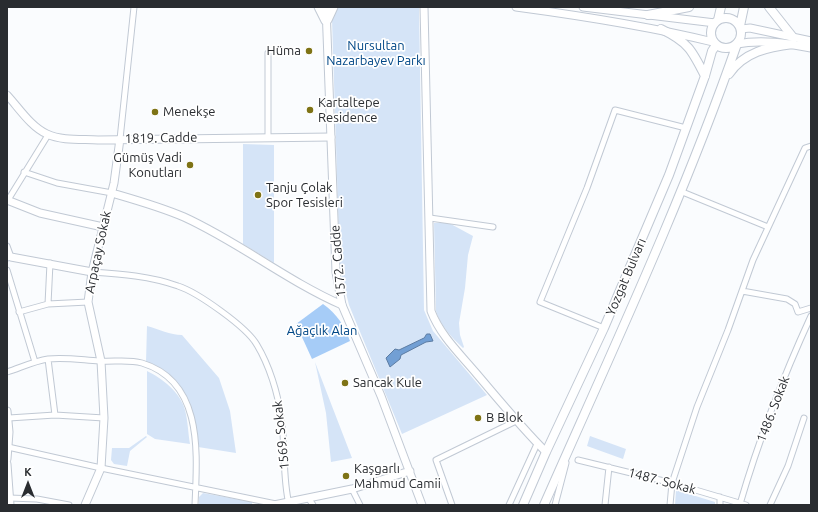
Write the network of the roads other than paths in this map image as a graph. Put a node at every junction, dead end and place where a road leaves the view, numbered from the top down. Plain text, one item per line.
1 (134, 7) edge
2 (318, 7) edge
3 (326, 7) edge
4 (334, 7) edge
5 (424, 7) edge
6 (516, 7) edge
7 (583, 7) edge
8 (689, 7) edge
9 (721, 7) edge
10 (744, 7) edge
11 (768, 7) edge
12 (648, 15) junction
13 (716, 22) junction
14 (327, 24) junction
15 (740, 27) junction
16 (661, 29) junction
17 (792, 40) junction
18 (811, 41) edge
19 (714, 43) junction
20 (737, 44) junction
21 (811, 48) edge
22 (268, 53) dead end
23 (705, 76) junction
24 (725, 79) junction
25 (7, 95) edge
26 (686, 128) junction
27 (48, 135) junction
28 (268, 137) junction
29 (332, 137) junction
30 (120, 139) junction
31 (811, 146) edge
32 (24, 172) junction
33 (680, 191) junction
34 (112, 193) junction
35 (8, 200) edge
36 (430, 218) junction
37 (103, 227) junction
38 (768, 227) junction
39 (493, 228) dead end
40 (7, 246) edge
41 (9, 258) edge
42 (50, 263) junction
43 (7, 270) edge
44 (92, 272) junction
45 (742, 292) junction
46 (88, 302) junction
47 (48, 304) junction
48 (342, 305) junction
49 (811, 308) edge
50 (19, 312) junction
51 (811, 316) edge
52 (604, 328) junction
53 (48, 359) junction
54 (35, 362) junction
55 (101, 362) junction
56 (7, 372) edge
57 (7, 410) edge
58 (55, 415) junction
59 (9, 418) junction
60 (104, 418) junction
61 (804, 418) dead end
62 (516, 421) junction
63 (538, 444) junction
64 (571, 444) junction
65 (8, 447) edge
66 (546, 452) junction
67 (7, 459) edge
68 (578, 460) dead end
69 (7, 464) edge
70 (609, 467) junction
71 (101, 468) junction
72 (7, 470) edge
73 (410, 472) junction
74 (672, 483) junction
75 (196, 487) junction
76 (352, 489) junction
77 (720, 497) junction
78 (10, 501) edge
79 (311, 502) edge
80 (289, 504) edge
81 (743, 504) edge
82 (69, 505) edge
83 (85, 505) edge
84 (195, 505) edge
85 (275, 505) edge
86 (360, 505) edge
87 (422, 505) edge
88 (452, 505) edge
89 (509, 505) edge
90 (523, 505) edge
91 (544, 505) edge
92 (555, 505) edge
93 (605, 505) edge
94 (670, 505) edge
95 (720, 505) edge
96 (770, 505) edge

1 - 30 street
2 - 14 street
3 - 14 street, 1572. Cadde
4 - 14 street
5 - 36 street
6 - 16 street
7 - 12 street
8 - 12 main road
9 - 13 main road
10 - 15 main road
11 - 17 main road
12 - 13 street
13 - 15 main road
13 - 19 main road
14 - 29 street, 1572. Cadde
15 - 17 street
15 - 20 main road
16 - 19 street
16 - 23 main road
17 - 18 street
17 - 20 street
17 - 21 street
17 - 24 main road
19 - 20 main road
19 - 23 main road, Yozgat Bulvarı
20 - 24 main road, Yozgat Bulvarı
22 - 28 street
23 - 26 main road, Yozgat Bulvarı
24 - 33 main road, Yozgat Bulvarı
25 - 27 street, 1819. Cadde
26 - 52 main road, Yozgat Bulvarı
26 - 52 street
27 - 30 street, 1819. Cadde
27 - 32 street
28 - 29 street, 1819. Cadde
28 - 30 street, 1819. Cadde
29 - 48 street, 1572. Cadde
30 - 34 street, Arpaçay Sokak
31 - 38 street
32 - 34 street
32 - 35 street
33 - 38 street
33 - 64 main road, Yozgat Bulvarı
34 - 37 street, Arpaçay Sokak
34 - 48 street
35 - 37 street
36 - 39 street
36 - 62 street
37 - 44 street, Arpaçay Sokak
38 - 45 street
40 - 41 street
41 - 42 street
42 - 44 street
42 - 47 street
43 - 50 street
44 - 46 street, Arpaçay Sokak
44 - 80 street, 1569. Sokak
45 - 49 street
45 - 74 street
46 - 47 street
46 - 55 street, Arpaçay Sokak
47 - 50 street
48 - 73 street, 1572. Cadde
50 - 54 street
51 - 81 street, 1486. Sokak
52 - 66 main road, Yozgat Bulvarı
53 - 54 street
53 - 55 street
53 - 58 street
54 - 56 street
55 - 60 street, Arpaçay Sokak
55 - 75 street
57 - 59 street
58 - 59 street
58 - 60 street
59 - 65 street
60 - 71 street, Arpaçay Sokak
61 - 96 street
62 - 63 street
62 - 88 street
63 - 66 street
63 - 89 street
64 - 91 main road, Yozgat Bulvarı
64 - 92 street
65 - 67 street
65 - 71 street
66 - 90 main road, Yozgat Bulvarı
68 - 70 street, 1487. Sokak
69 - 72 street
70 - 74 street, 1487. Sokak
70 - 93 street
71 - 75 street
71 - 83 street, Arpaçay Sokak
72 - 78 street
73 - 76 street
73 - 87 street, 1572. Cadde
74 - 77 street, 1487. Sokak
74 - 94 street
75 - 84 street
75 - 85 street
76 - 79 street
76 - 86 street
77 - 81 street, 1487. Sokak
77 - 95 street
78 - 82 street
79 - 80 street
80 - 85 street

